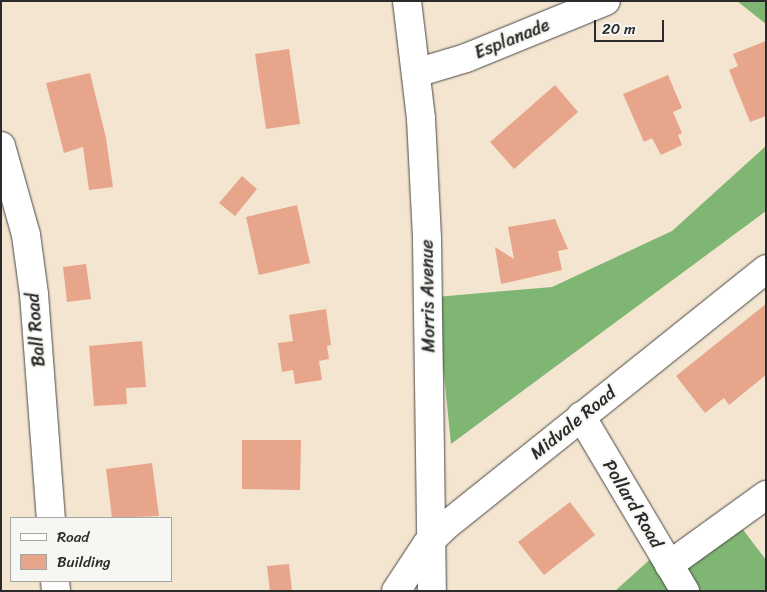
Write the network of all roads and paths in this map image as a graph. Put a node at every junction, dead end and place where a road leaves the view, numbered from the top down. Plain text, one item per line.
1 (407, 1) edge
2 (606, 1) edge
3 (416, 73) junction
4 (1, 146) edge
5 (766, 269) edge
6 (581, 416) junction
7 (766, 495) edge
8 (51, 517) edge
9 (431, 540) junction
10 (669, 565) junction
11 (396, 591) edge
12 (432, 591) edge
13 (685, 591) edge

1 - 3 street, Morris Avenue
2 - 3 street, Esplanade
3 - 9 street, Morris Avenue
4 - 8 street, Ball Road
5 - 6 street, Midvale Road
6 - 9 street, Midvale Road
6 - 10 street, Pollard Road
7 - 10 street
9 - 11 street, Midvale Road
9 - 12 street, Morris Avenue
10 - 13 street, Pollard Road

